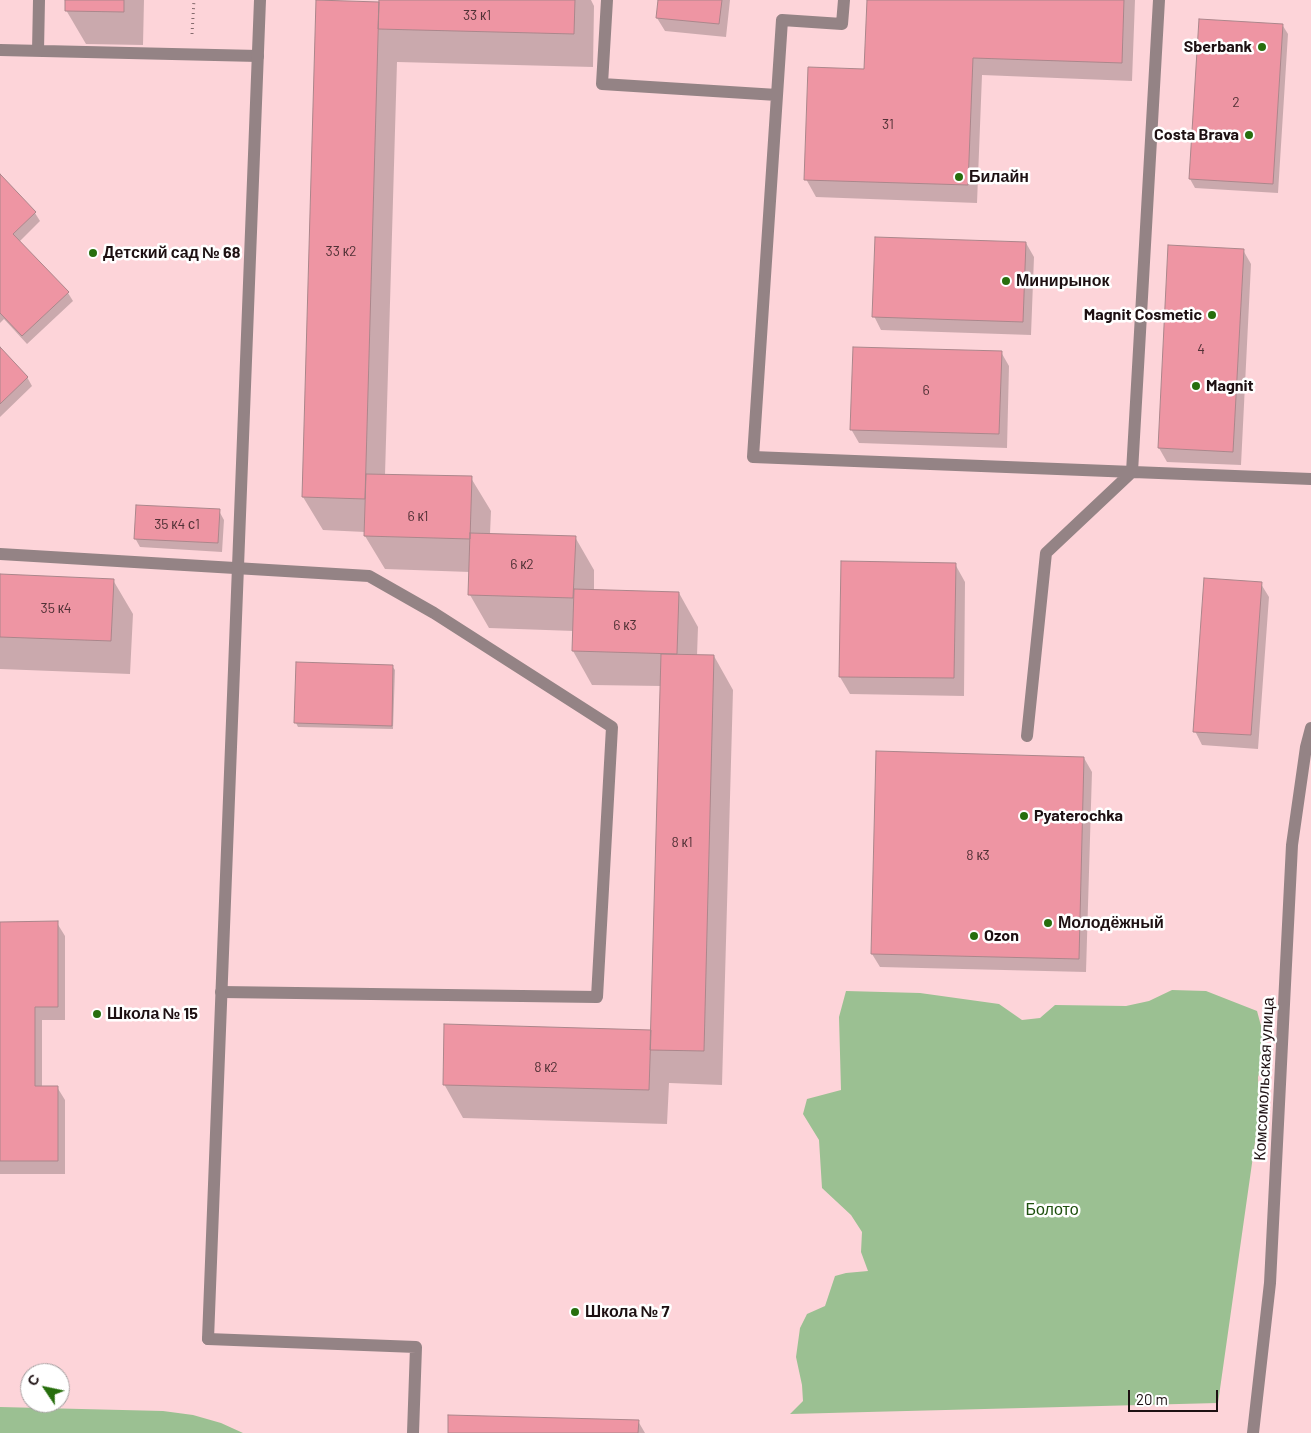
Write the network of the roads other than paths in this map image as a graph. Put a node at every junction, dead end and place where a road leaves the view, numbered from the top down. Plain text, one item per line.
1 (39, 0) edge
2 (260, 0) edge
3 (607, 0) edge
4 (844, 0) edge
5 (1159, 0) edge
6 (0, 50) edge
7 (38, 51) junction
8 (258, 56) junction
9 (777, 95) junction
10 (1132, 472) junction
11 (1311, 479) edge
12 (0, 554) edge
13 (238, 567) junction
14 (1311, 728) edge
15 (1027, 736) dead end
16 (221, 992) junction
17 (413, 1433) edge
18 (1254, 1433) edge

1 - 7 street
2 - 8 street
3 - 9 street
4 - 9 street
5 - 10 street
6 - 7 street
7 - 8 street
8 - 13 street
9 - 10 street
10 - 11 street
10 - 15 street
12 - 13 street
13 - 16 street
13 - 16 street
14 - 18 street, Комсомольская улица
16 - 17 street

